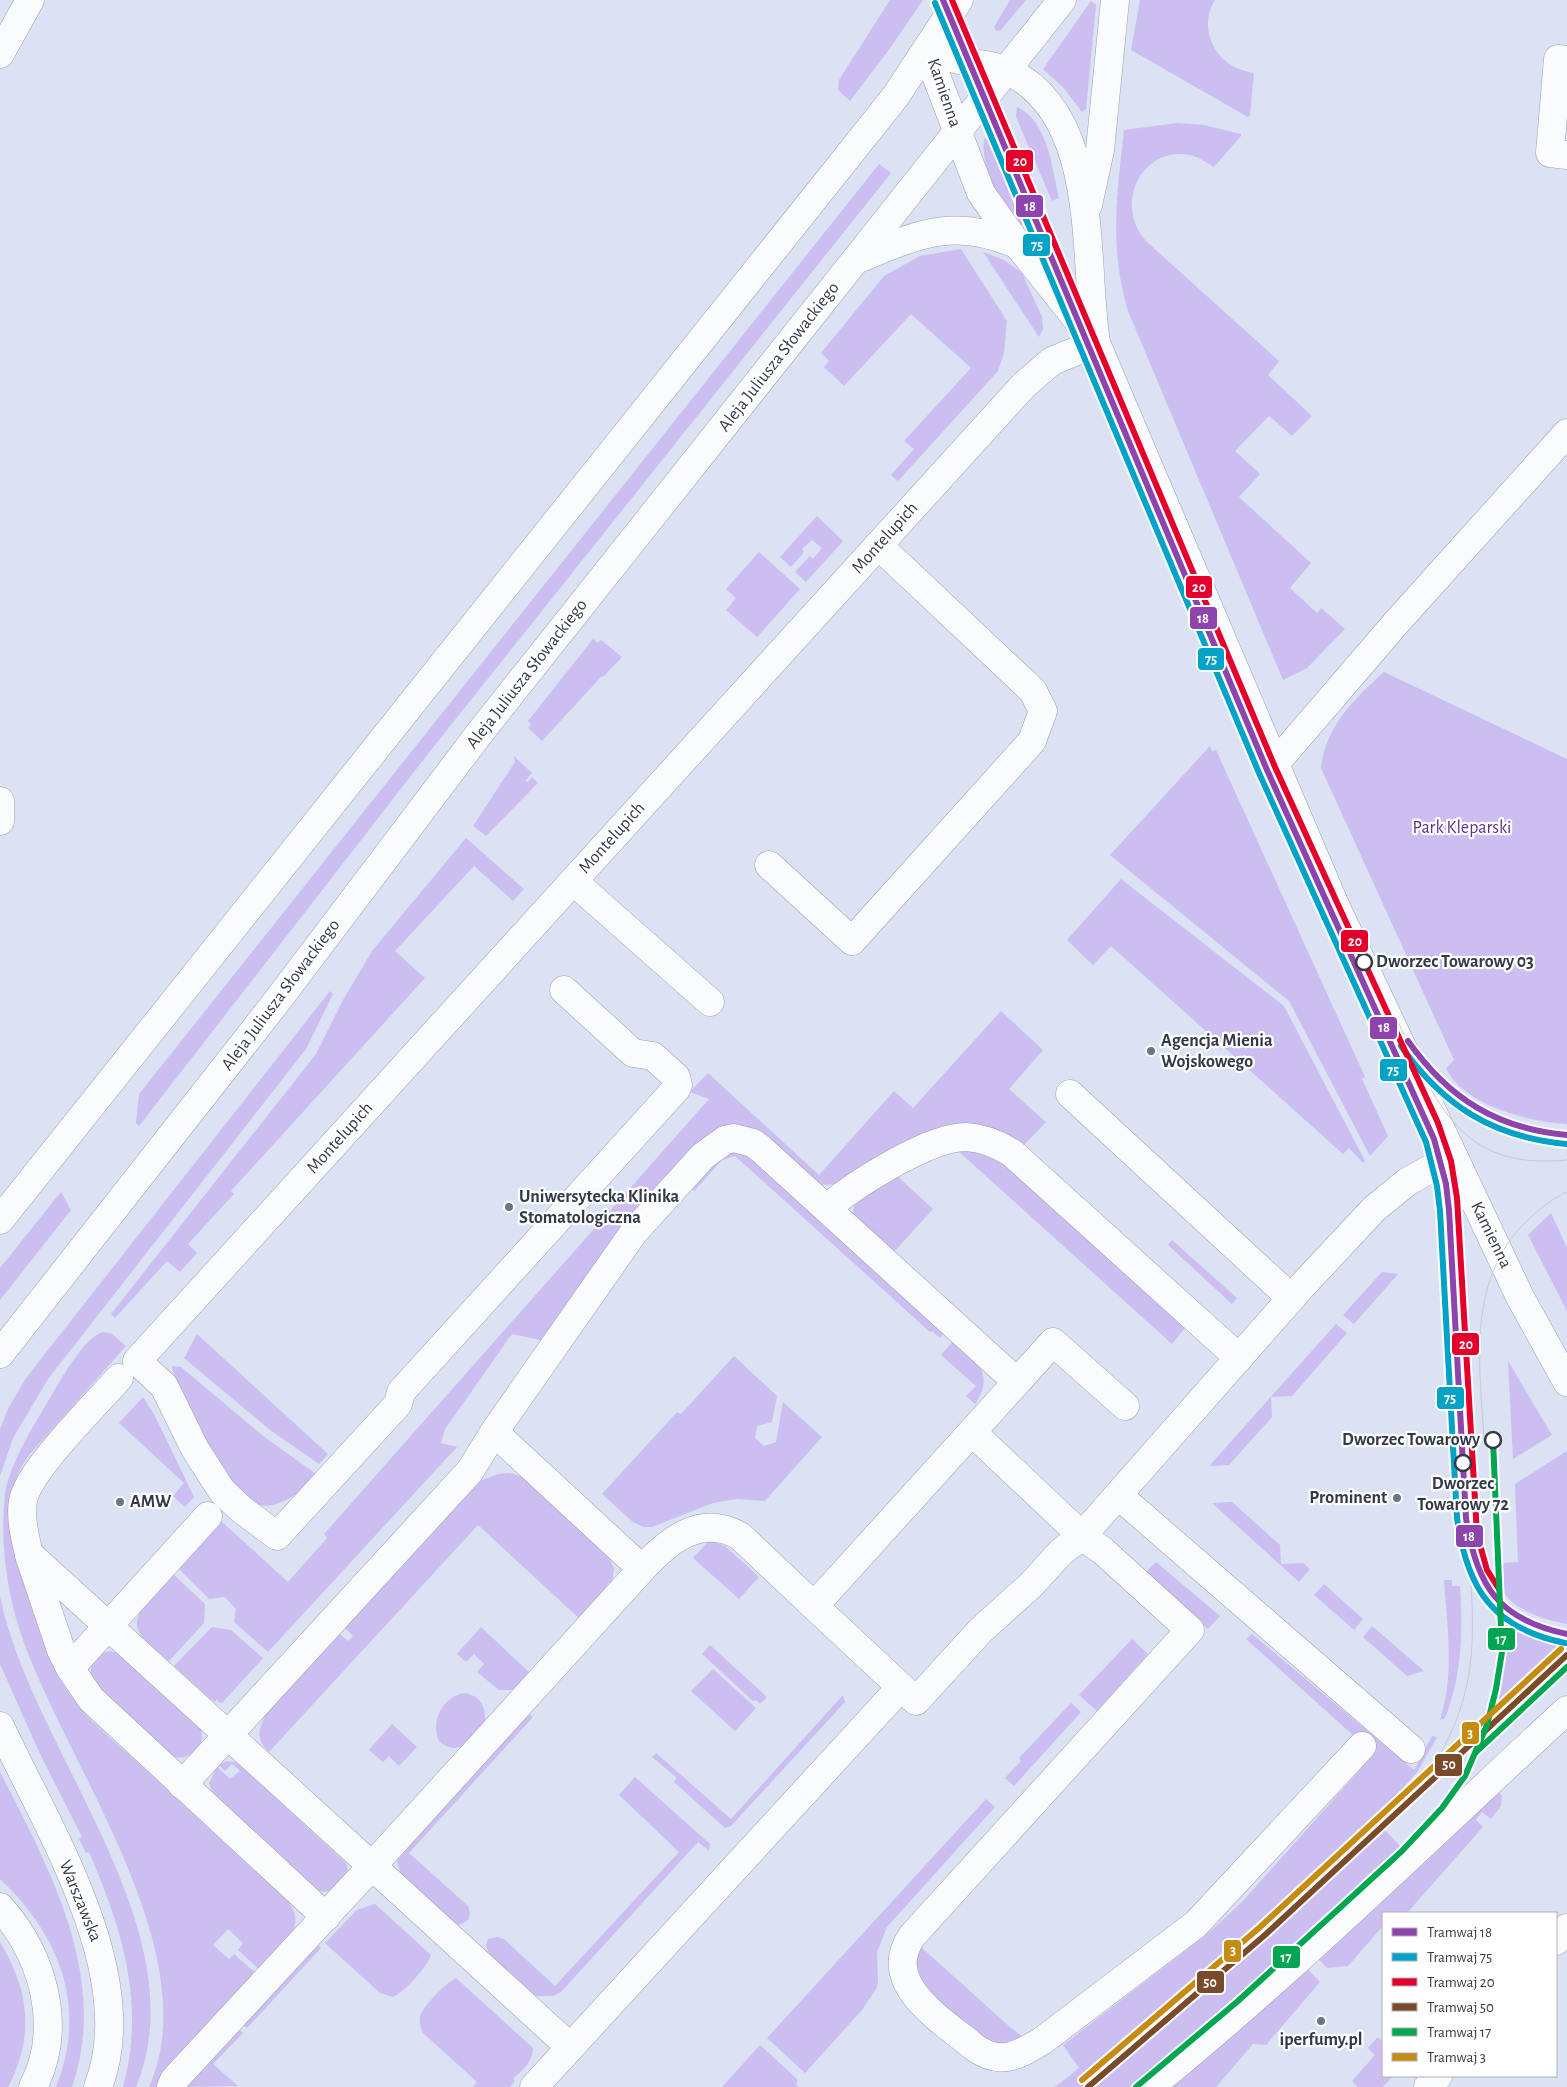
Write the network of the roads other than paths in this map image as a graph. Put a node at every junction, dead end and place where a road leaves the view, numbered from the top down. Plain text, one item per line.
1 (30, 0) edge
2 (960, 0) edge
3 (1062, 0) edge
4 (1115, 0) edge
5 (927, 52) junction
6 (0, 54) edge
7 (1567, 60) edge
8 (1007, 70) junction
9 (957, 132) junction
10 (1567, 155) edge
11 (1086, 211) junction
12 (1018, 245) junction
13 (856, 260) junction
14 (1096, 343) junction
15 (1567, 433) edge
16 (878, 545) junction
17 (1274, 765) junction
18 (0, 801) edge
19 (0, 821) edge
20 (769, 865) dead end
21 (573, 881) junction
22 (564, 990) dead end
23 (710, 1002) dead end
24 (1070, 1094) dead end
25 (1453, 1156) junction
26 (827, 1208) junction
27 (0, 1220) edge
28 (1291, 1298) junction
29 (2, 1354) edge
30 (1239, 1358) junction
31 (120, 1378) dead end
32 (1017, 1382) junction
33 (1567, 1382) edge
34 (1125, 1406) dead end
35 (494, 1432) junction
36 (972, 1432) junction
37 (1118, 1495) junction
38 (208, 1516) dead end
39 (1082, 1536) junction
40 (29, 1554) junction
41 (642, 1569) junction
42 (814, 1606) junction
43 (108, 1626) junction
44 (70, 1668) junction
45 (901, 1687) junction
46 (1567, 1710) edge
47 (0, 1726) edge
48 (228, 1734) junction
49 (1362, 1746) dead end
50 (1411, 1749) dead end
51 (182, 1785) junction
52 (372, 1866) junction
53 (0, 1907) edge
54 (326, 1917) junction
55 (1567, 1928) edge
56 (1557, 1940) edge
57 (570, 2047) junction
58 (1437, 2077) edge
59 (33, 2087) edge
60 (98, 2087) edge
61 (171, 2087) edge
62 (534, 2087) edge
63 (1150, 2087) edge
64 (1428, 2087) edge

1 - 6 street
2 - 5 street
3 - 8 street, Aleja Juliusza Słowackiego
4 - 11 street, Kamienna
5 - 8 street, Kamienna
5 - 9 street, Kamienna
5 - 27 street
7 - 10 street
8 - 9 street, Aleja Juliusza Słowackiego
8 - 11 street, Kamienna
9 - 12 street, Kamienna
9 - 13 street, Aleja Juliusza Słowackiego
11 - 14 street, Kamienna
12 - 13 street, Kamienna
12 - 14 street, Kamienna
13 - 29 street, Aleja Juliusza Słowackiego
14 - 16 street, Montelupich
14 - 17 street, Kamienna
15 - 17 street
16 - 20 street
16 - 21 street, Montelupich
17 - 25 street, Kamienna
18 - 19 street
21 - 22 street, Montelupich
21 - 23 street
24 - 28 street
25 - 28 street
25 - 33 street, Kamienna
26 - 30 street
26 - 32 street
26 - 35 street
28 - 30 street
30 - 37 street
31 - 40 street
32 - 34 street
32 - 36 street
35 - 41 street
35 - 48 street
36 - 39 street
36 - 42 street
37 - 39 street
37 - 50 street
38 - 43 street
39 - 45 street
39 - 49 street
40 - 43 street
40 - 44 street
41 - 42 street
41 - 52 street
42 - 45 street
43 - 44 street
43 - 48 street
44 - 51 street
45 - 57 street
46 - 63 street
47 - 60 street, Warszawska
48 - 51 street
48 - 52 street
51 - 54 street
52 - 54 street
52 - 57 street
53 - 59 street
54 - 61 street
55 - 56 street
57 - 62 street
58 - 64 street

